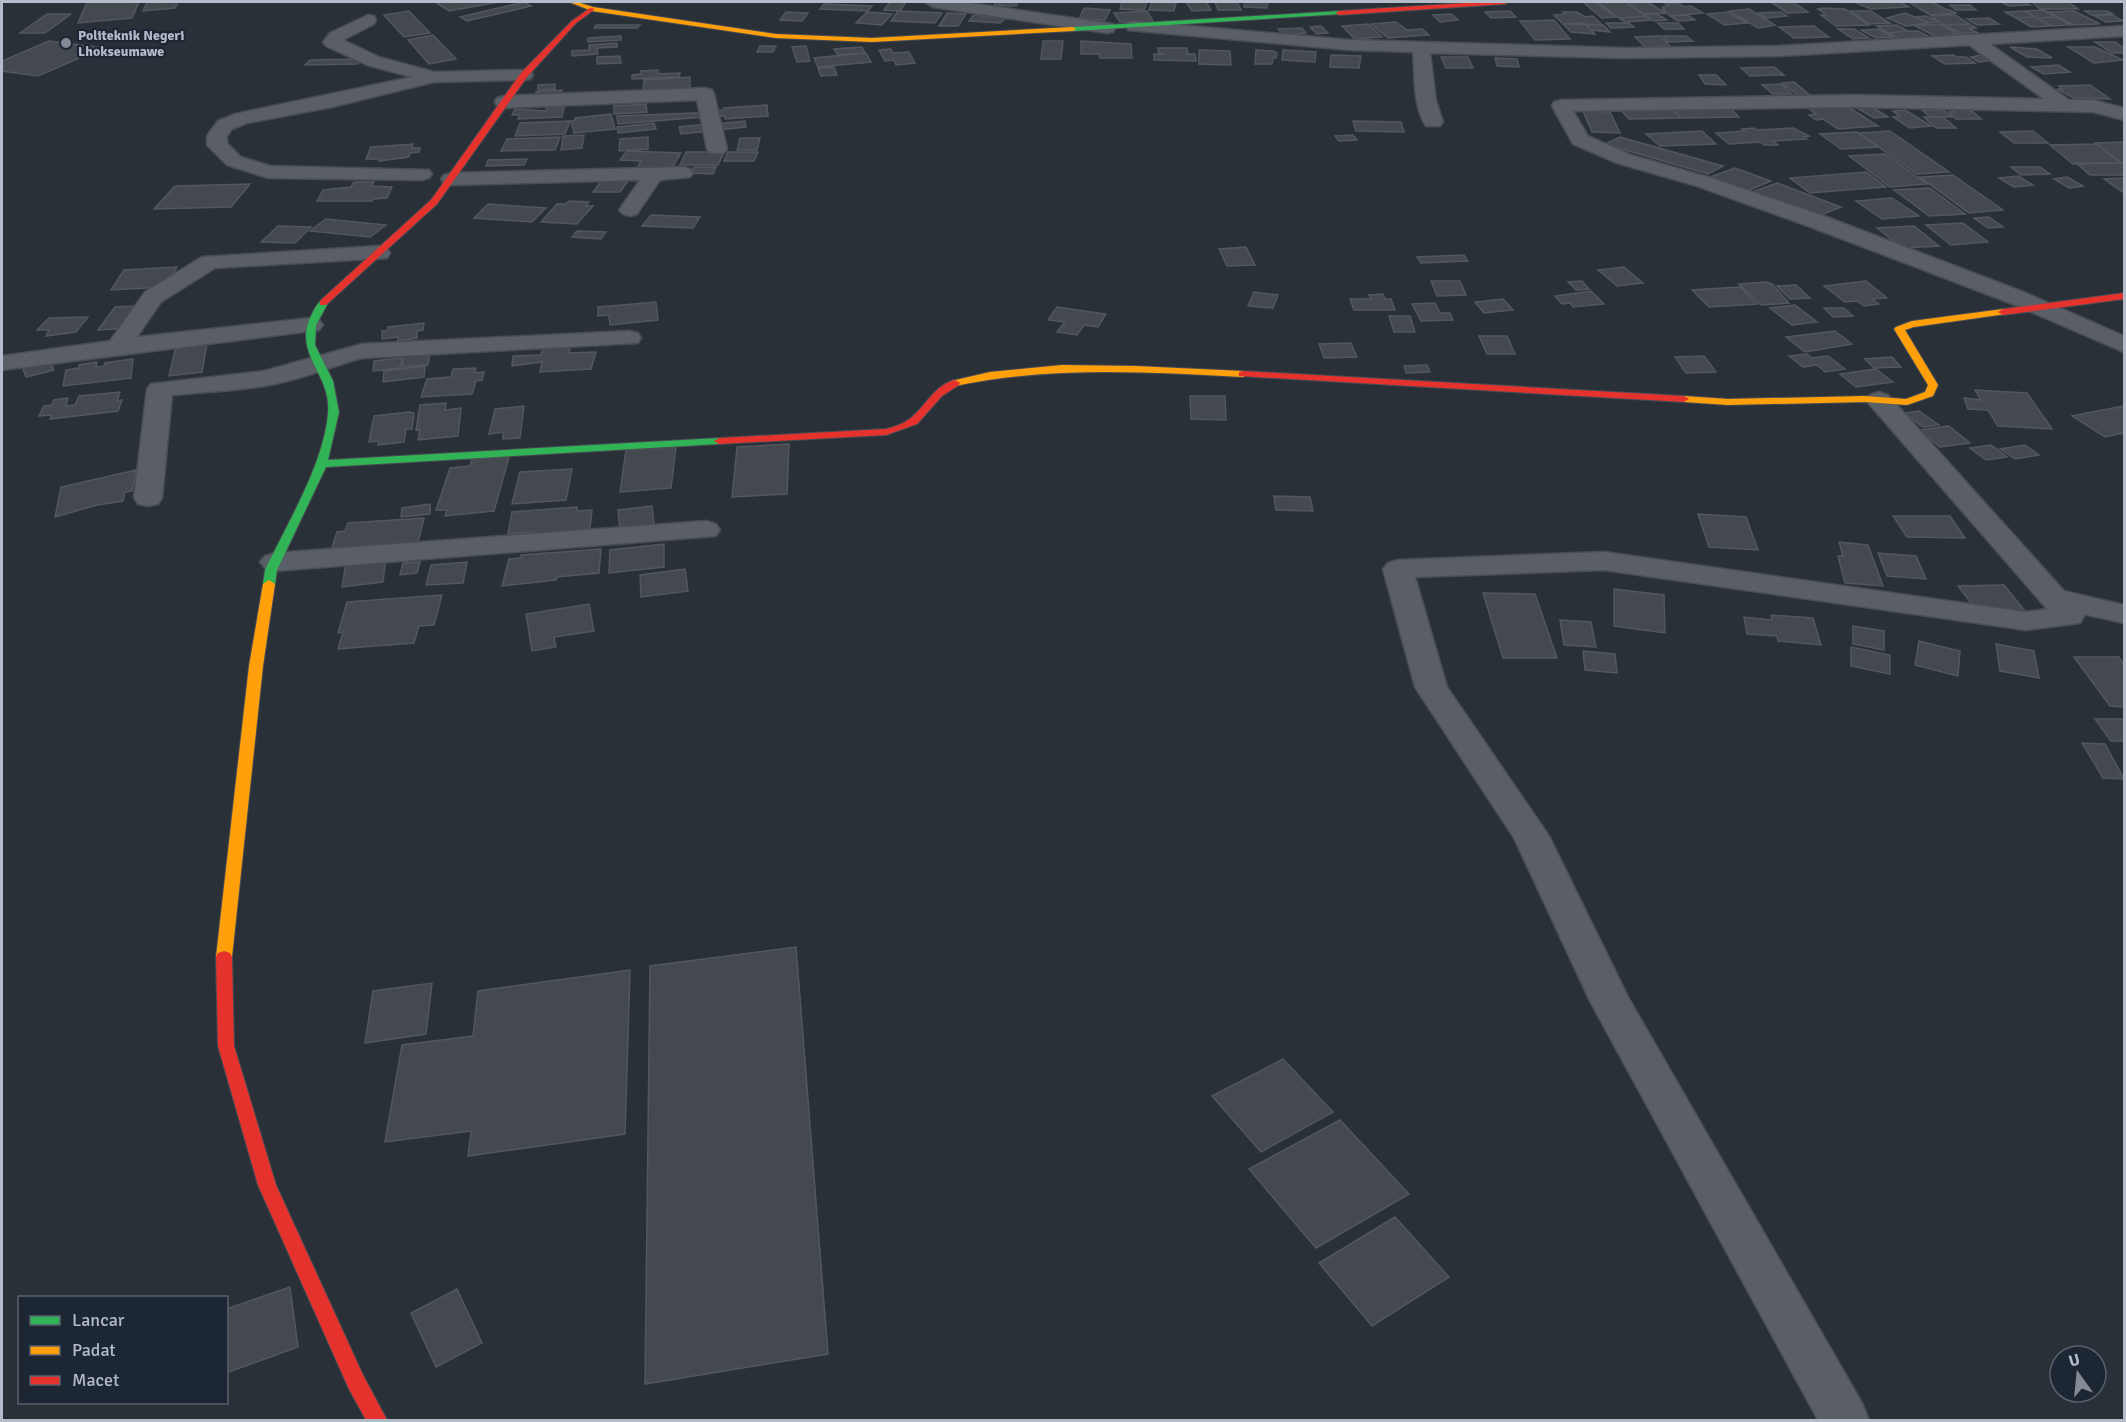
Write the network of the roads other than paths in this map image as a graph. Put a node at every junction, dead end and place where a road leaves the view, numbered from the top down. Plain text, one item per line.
1 (572, 2) edge
2 (611, 2) edge
3 (933, 2) edge
4 (1504, 2) edge
5 (592, 9) junction
6 (368, 20) dead end
7 (704, 22) junction
8 (1134, 26) junction
9 (1107, 28) junction
10 (2124, 31) edge
11 (1972, 39) junction
12 (1420, 48) junction
13 (1704, 53) junction
14 (1720, 67) dead end
15 (524, 75) junction
16 (434, 77) junction
17 (504, 102) junction
18 (2065, 106) junction
19 (2124, 114) edge
20 (1433, 122) dead end
21 (717, 149) dead end
22 (683, 173) dead end
23 (422, 174) dead end
24 (654, 174) junction
25 (451, 179) junction
26 (630, 210) dead end
27 (379, 253) junction
28 (2124, 296) edge
29 (2031, 308) junction
30 (311, 325) junction
31 (628, 338) dead end
32 (2124, 345) edge
33 (118, 347) junction
34 (318, 362) junction
35 (3, 363) dead end
36 (1879, 400) junction
37 (322, 464) junction
38 (148, 498) dead end
39 (706, 530) dead end
40 (275, 562) junction
41 (2053, 598) junction
42 (2124, 614) edge
43 (377, 1420) edge
44 (1844, 1420) edge

1 - 5 main road
2 - 7 main road
3 - 9 street
4 - 8 main road
5 - 7 main road
5 - 15 main road
6 - 16 street
7 - 9 main road
8 - 9 main road
8 - 12 street
10 - 11 street
11 - 13 street
11 - 18 street
12 - 13 street
12 - 20 street
13 - 14 street
15 - 16 street
15 - 17 main road
16 - 23 street
17 - 21 street
17 - 25 main road
18 - 19 street
18 - 29 street
22 - 24 street
24 - 25 street
24 - 26 street
25 - 27 main road
27 - 30 main road
27 - 33 street
28 - 29 main road
29 - 32 street
29 - 36 main road
30 - 33 street
30 - 34 main road
31 - 34 street
33 - 35 street
34 - 37 main road
34 - 38 street
36 - 37 main road
36 - 41 street
37 - 40 main road
39 - 40 street
40 - 43 main road
41 - 42 street
41 - 44 street

